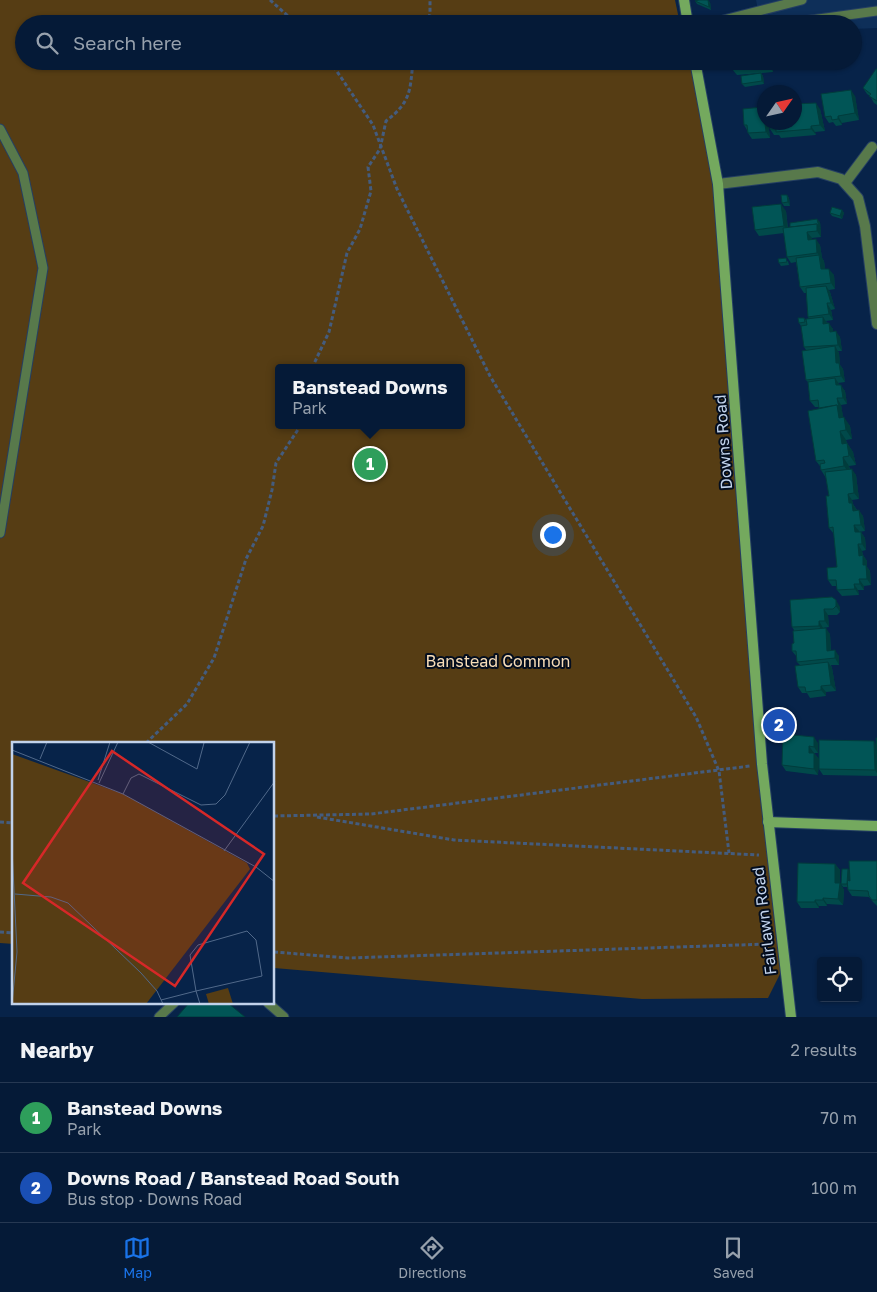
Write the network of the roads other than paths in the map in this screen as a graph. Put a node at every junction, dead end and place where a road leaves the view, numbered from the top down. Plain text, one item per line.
1 (684, 0) edge
2 (802, 0) edge
3 (877, 11) edge
4 (686, 15) edge
5 (743, 15) edge
6 (848, 15) edge
7 (697, 70) edge
8 (0, 130) edge
9 (872, 147) dead end
10 (845, 183) junction
11 (718, 184) junction
12 (877, 324) edge
13 (0, 533) edge
14 (768, 822) junction
15 (877, 826) edge
16 (173, 1004) edge
17 (269, 1004) edge
18 (159, 1017) edge
19 (284, 1017) edge
20 (791, 1017) edge

1 - 4 street
2 - 5 lane
3 - 6 lane
7 - 11 street, Downs Road
8 - 13 lane
9 - 10 street
10 - 11 street
10 - 12 street
11 - 14 street, Downs Road
14 - 15 street
14 - 20 street, Fairlawn Road
16 - 18 lane
17 - 19 lane

